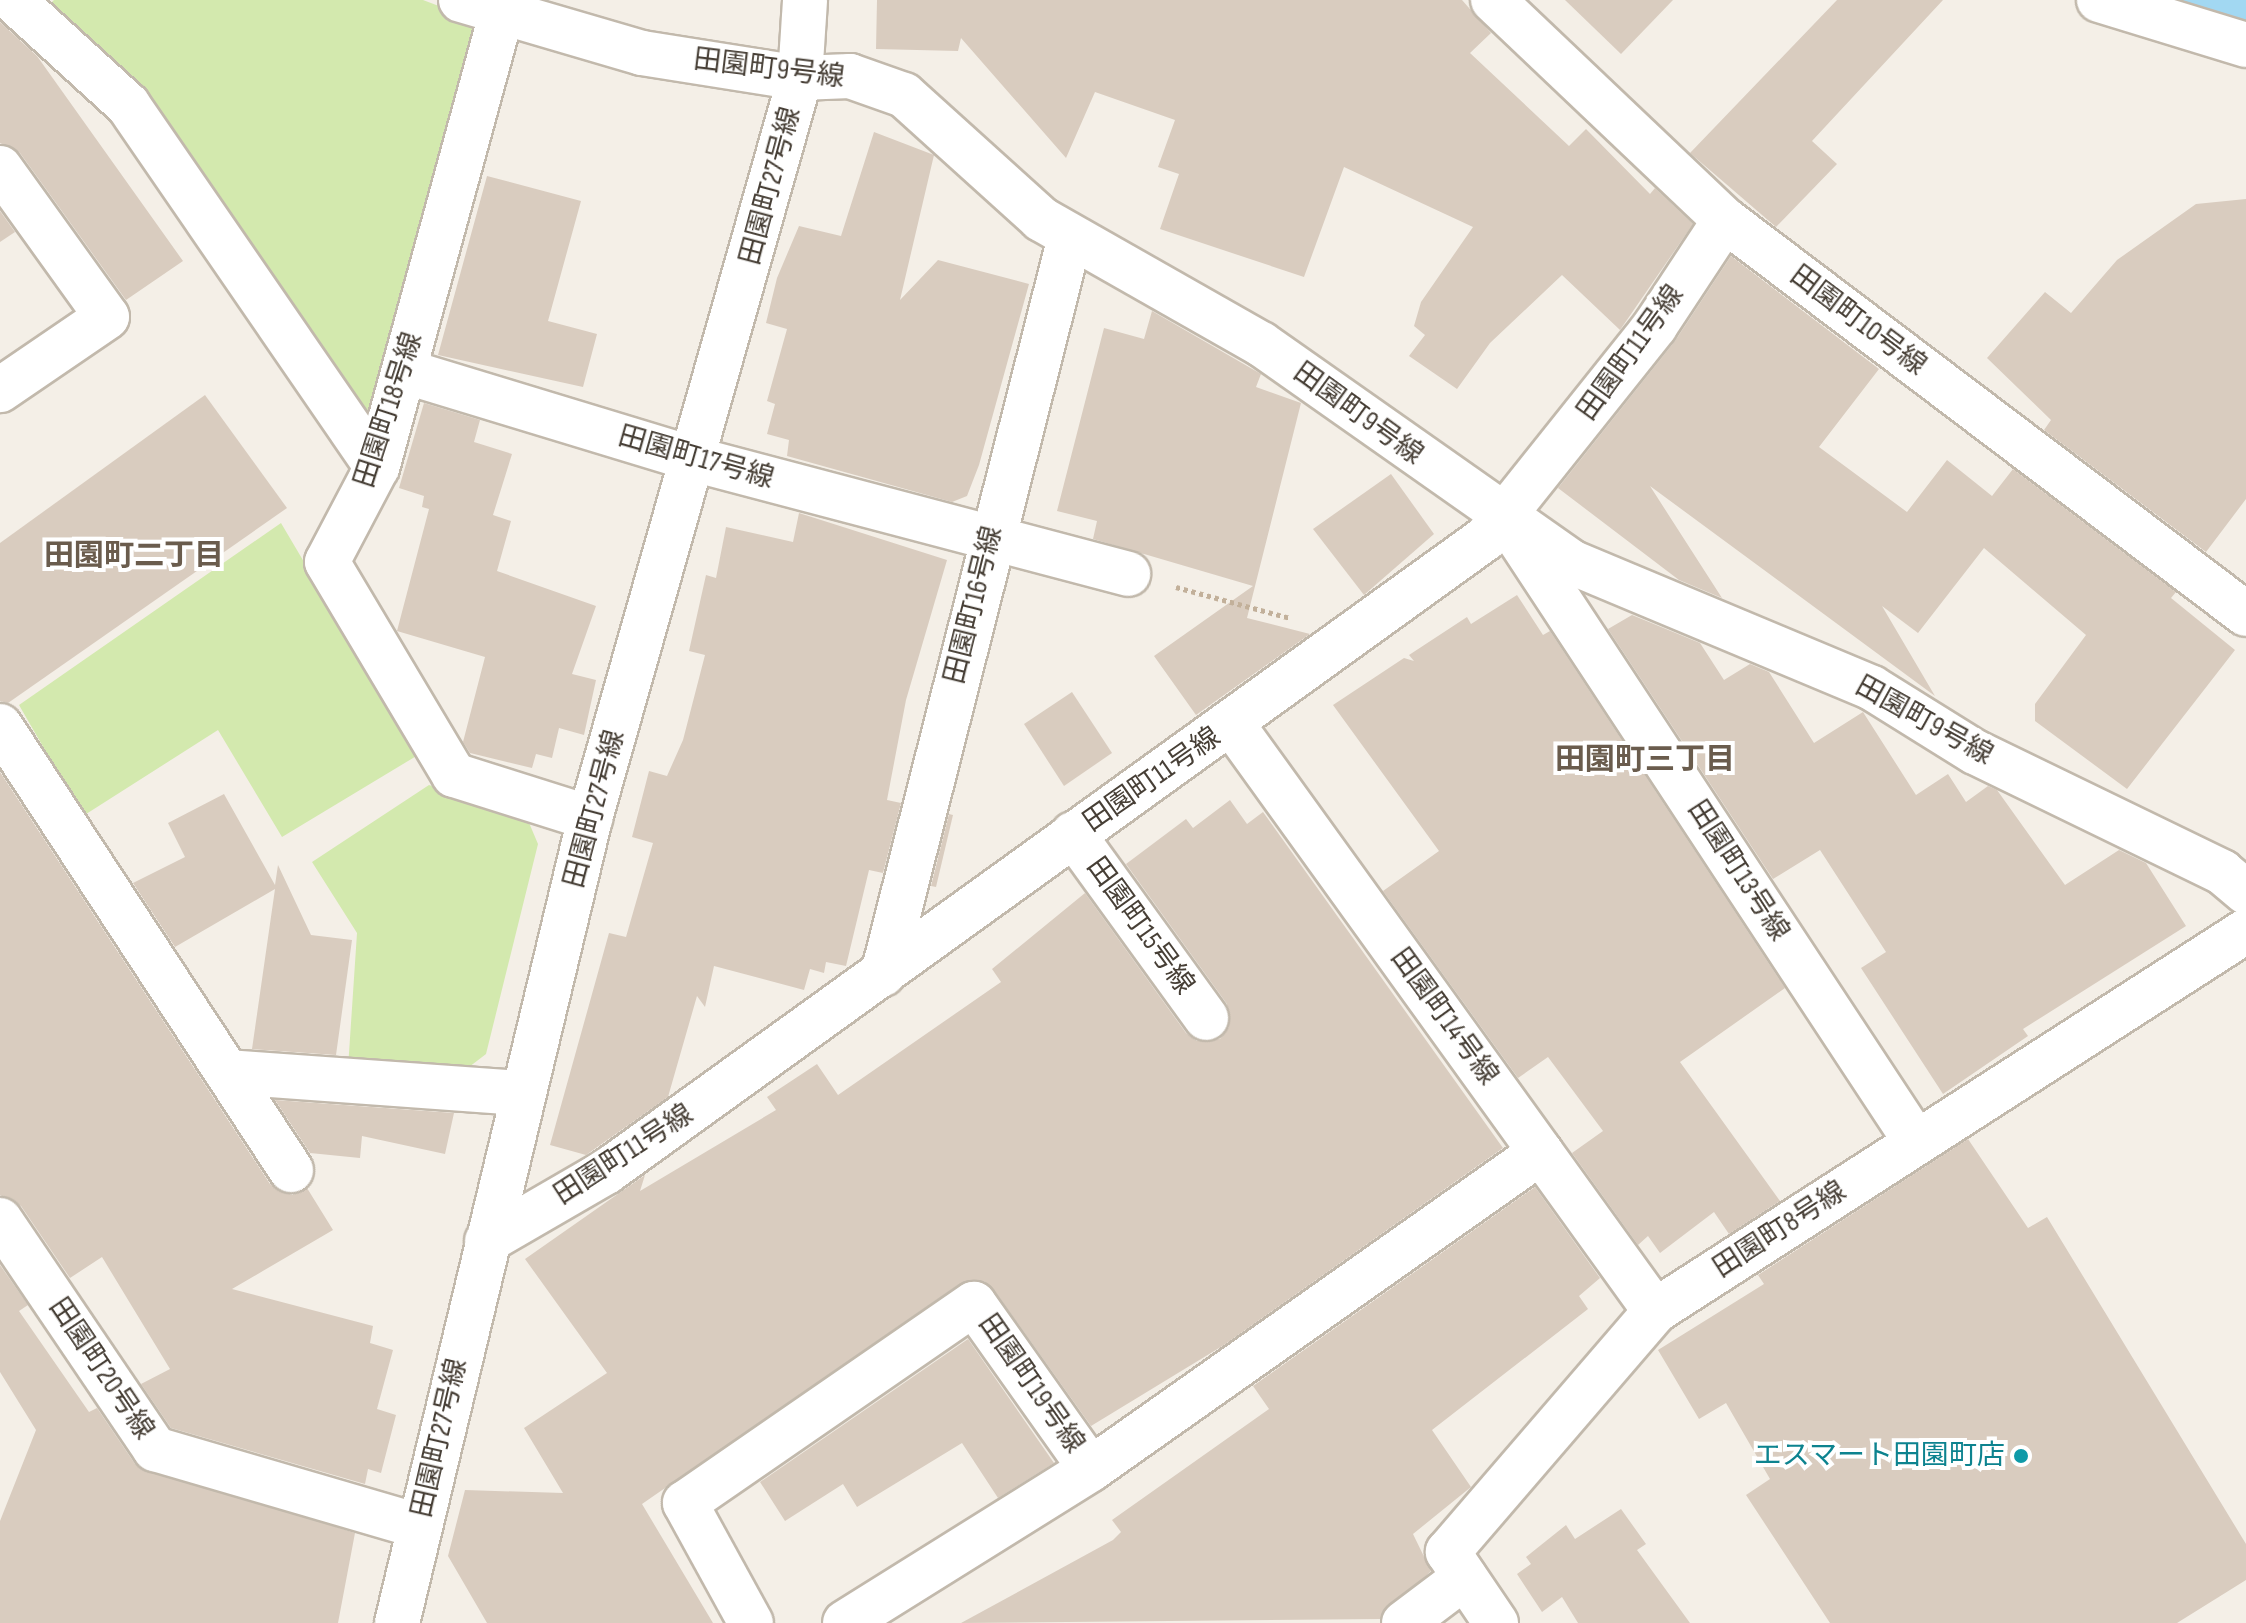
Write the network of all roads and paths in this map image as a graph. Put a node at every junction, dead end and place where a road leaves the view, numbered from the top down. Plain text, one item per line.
1 (13, 0) edge
2 (461, 0) edge
3 (805, 0) edge
4 (1493, 0) edge
5 (2099, 0) edge
6 (501, 15) junction
7 (2246, 45) edge
8 (800, 78) junction
9 (0, 168) edge
10 (1725, 220) junction
11 (1070, 237) junction
12 (404, 371) junction
13 (0, 390) edge
14 (697, 460) junction
15 (377, 467) junction
16 (1506, 520) junction
17 (991, 537) junction
18 (1128, 574) joint
19 (2246, 614) edge
20 (1357, 636) junction
21 (1232, 724) junction
22 (0, 726) edge
23 (590, 818) junction
24 (1073, 834) junction
25 (2246, 892) edge
26 (2246, 931) edge
27 (883, 974) junction
28 (1206, 1018) dead end
29 (227, 1072) junction
30 (522, 1093) junction
31 (1916, 1142) junction
32 (1541, 1152) junction
33 (291, 1170) dead end
34 (0, 1220) edge
35 (487, 1241) junction
36 (1655, 1311) junction
37 (1091, 1469) junction
38 (419, 1526) junction
39 (1465, 1577) junction
40 (397, 1623) edge
41 (751, 1623) edge
42 (845, 1623) edge
43 (1404, 1623) edge
44 (1496, 1623) edge

1 - 15 street
2 - 6 street, 田園町9号線
3 - 8 street, 田園町27号線
4 - 10 street, 田園町10号線
5 - 7 street
6 - 8 street, 田園町9号線
6 - 12 street, 田園町18号線
8 - 11 street, 田園町9号線
8 - 14 street, 田園町27号線
9 - 13 street
10 - 16 street, 田園町11号線
10 - 19 street, 田園町10号線
11 - 16 street, 田園町9号線
11 - 17 street, 田園町16号線
12 - 14 street, 田園町17号線
12 - 15 street, 田園町18号線
14 - 17 street, 田園町17号線
14 - 23 street, 田園町27号線
15 - 23 street, 田園町18号線
16 - 20 street, 田園町11号線
16 - 25 street, 田園町9号線
16 - 31 street, 田園町13号線
17 - 18 street, 田園町17号線
17 - 27 street, 田園町16号線
18 - 20 path
20 - 21 street, 田園町11号線
21 - 24 street, 田園町11号線
21 - 32 street, 田園町14号線
22 - 29 street
23 - 30 street, 田園町27号線
24 - 27 street, 田園町11号線
24 - 28 street, 田園町15号線
26 - 31 street, 田園町8号線
27 - 35 street, 田園町11号線
29 - 30 street
29 - 33 street
30 - 35 street, 田園町27号線
31 - 36 street, 田園町8号線
32 - 36 street, 田園町14号線
32 - 37 street
34 - 38 street, 田園町20号線
35 - 38 street, 田園町27号線
36 - 39 street, 田園町8号線
37 - 41 street, 田園町19号線
37 - 42 street, 田園町19号線
38 - 40 street, 田園町27号線
39 - 43 street
39 - 44 street, 田園町8号線

